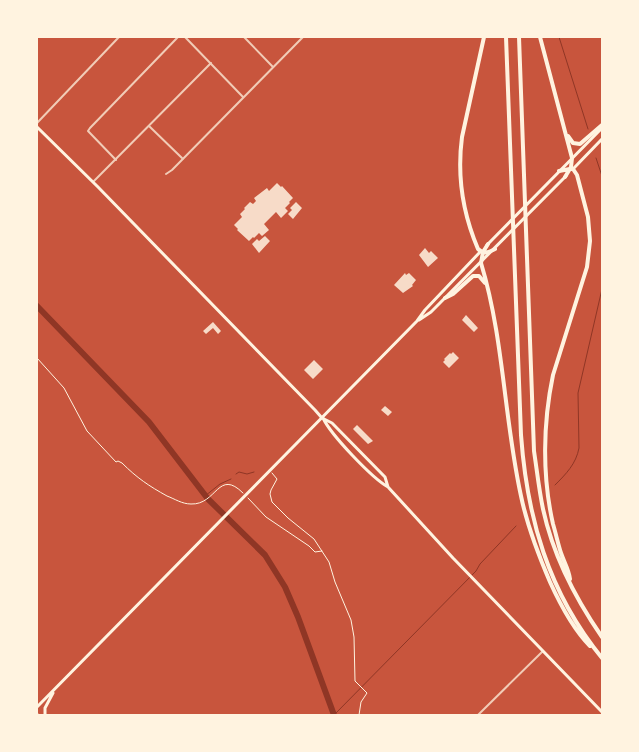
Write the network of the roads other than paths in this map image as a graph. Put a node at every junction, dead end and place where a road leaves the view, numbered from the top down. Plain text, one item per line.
1 (119, 37) edge
2 (178, 37) edge
3 (185, 37) edge
4 (244, 37) edge
5 (303, 37) edge
6 (484, 37) edge
7 (506, 37) edge
8 (519, 37) edge
9 (540, 37) edge
10 (211, 63) junction
11 (273, 67) junction
12 (243, 97) junction
13 (37, 123) edge
14 (602, 125) edge
15 (149, 126) junction
16 (37, 127) edge
17 (602, 128) edge
18 (566, 131) junction
19 (602, 138) edge
20 (183, 158) junction
21 (572, 158) junction
22 (116, 160) junction
23 (571, 169) junction
24 (559, 171) junction
25 (166, 174) dead end
26 (565, 178) joint
27 (93, 182) junction
28 (488, 244) joint
29 (495, 249) junction
30 (482, 252) junction
31 (481, 263) junction
32 (487, 287) junction
33 (445, 298) junction
34 (417, 321) junction
35 (322, 418) junction
36 (388, 487) junction
37 (570, 584) junction
38 (602, 637) edge
39 (543, 651) junction
40 (598, 653) junction
41 (602, 658) edge
42 (56, 688) junction
43 (37, 707) edge
44 (602, 712) edge
45 (45, 715) edge
46 (478, 715) edge

1 - 13 street
2 - 22 street
3 - 10 street
4 - 11 street
5 - 11 street
6 - 30 highway
7 - 40 highway
8 - 37 highway
9 - 18 highway
10 - 12 street
10 - 15 street
11 - 12 street
12 - 20 street
14 - 18 highway
15 - 20 street
15 - 22 street
16 - 27 main road
17 - 21 main road
18 - 21 highway
19 - 23 main road
20 - 25 street
21 - 23 highway
21 - 24 main road
22 - 27 street
23 - 24 highway
23 - 26 highway
23 - 37 highway
24 - 28 main road
26 - 29 main road
27 - 35 main road
28 - 30 highway
29 - 30 highway
29 - 31 main road
30 - 31 highway
30 - 34 main road
31 - 32 highway
31 - 33 main road
32 - 33 highway
32 - 40 highway
33 - 34 main road
34 - 35 main road
35 - 36 main road
35 - 36 main road
35 - 42 main road
36 - 39 main road
37 - 38 highway
39 - 44 main road
39 - 46 street
40 - 41 highway
42 - 43 main road
42 - 45 main road

